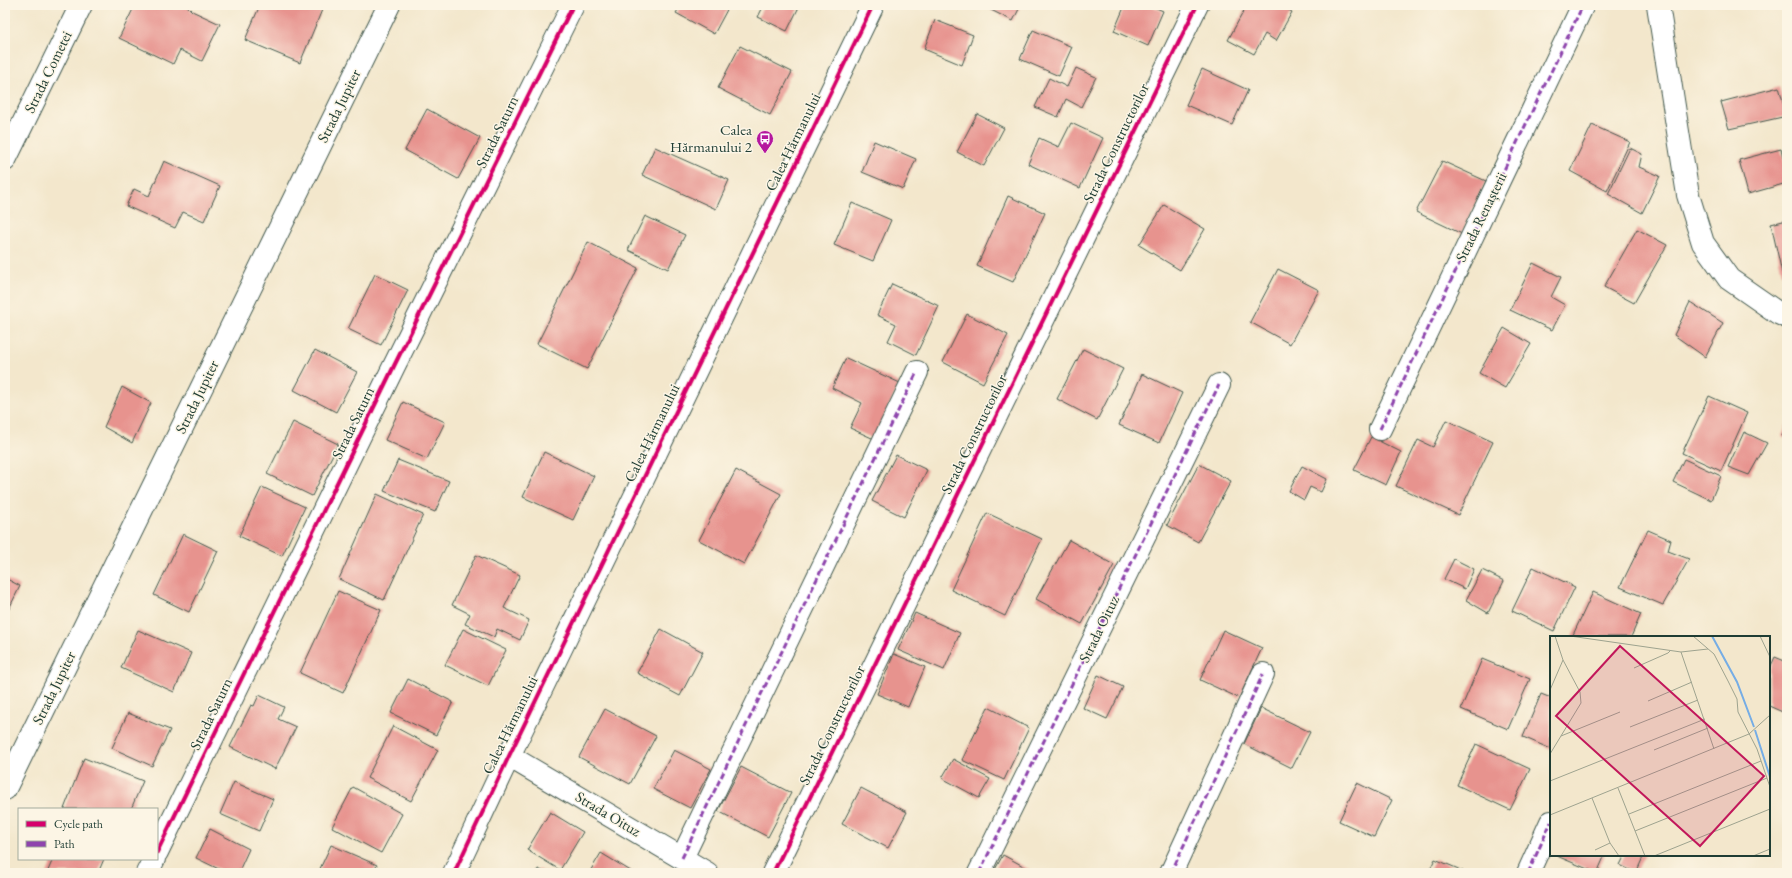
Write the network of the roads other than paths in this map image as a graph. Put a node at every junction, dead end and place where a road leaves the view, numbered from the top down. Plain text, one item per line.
1 (81, 5) edge
2 (389, 5) edge
3 (573, 5) edge
4 (873, 5) edge
5 (1197, 5) edge
6 (1583, 5) edge
7 (1658, 5) edge
8 (5, 160) edge
9 (1787, 317) edge
10 (917, 372) dead end
11 (1219, 385) dead end
12 (1380, 429) dead end
13 (1263, 674) dead end
14 (509, 756) junction
15 (5, 789) edge
16 (1550, 824) edge
17 (158, 850) edge
18 (682, 858) junction
19 (154, 860) edge
20 (147, 873) edge
21 (454, 873) edge
22 (707, 873) edge
23 (773, 873) edge
24 (979, 873) edge
25 (1171, 873) edge
26 (1528, 873) edge

1 - 8 street, Strada Cometei
2 - 15 street, Strada Jupiter
3 - 17 street, Strada Saturn
4 - 14 street, Calea Hărmanului
5 - 23 street, Strada Constructorilor
6 - 12 street, Strada Renașterii
7 - 9 street
10 - 18 street
11 - 24 street, Strada Oituz
13 - 25 street
14 - 18 street, Strada Oituz
14 - 21 street, Calea Hărmanului
16 - 26 street
18 - 22 street, Strada Oituz
19 - 20 street

